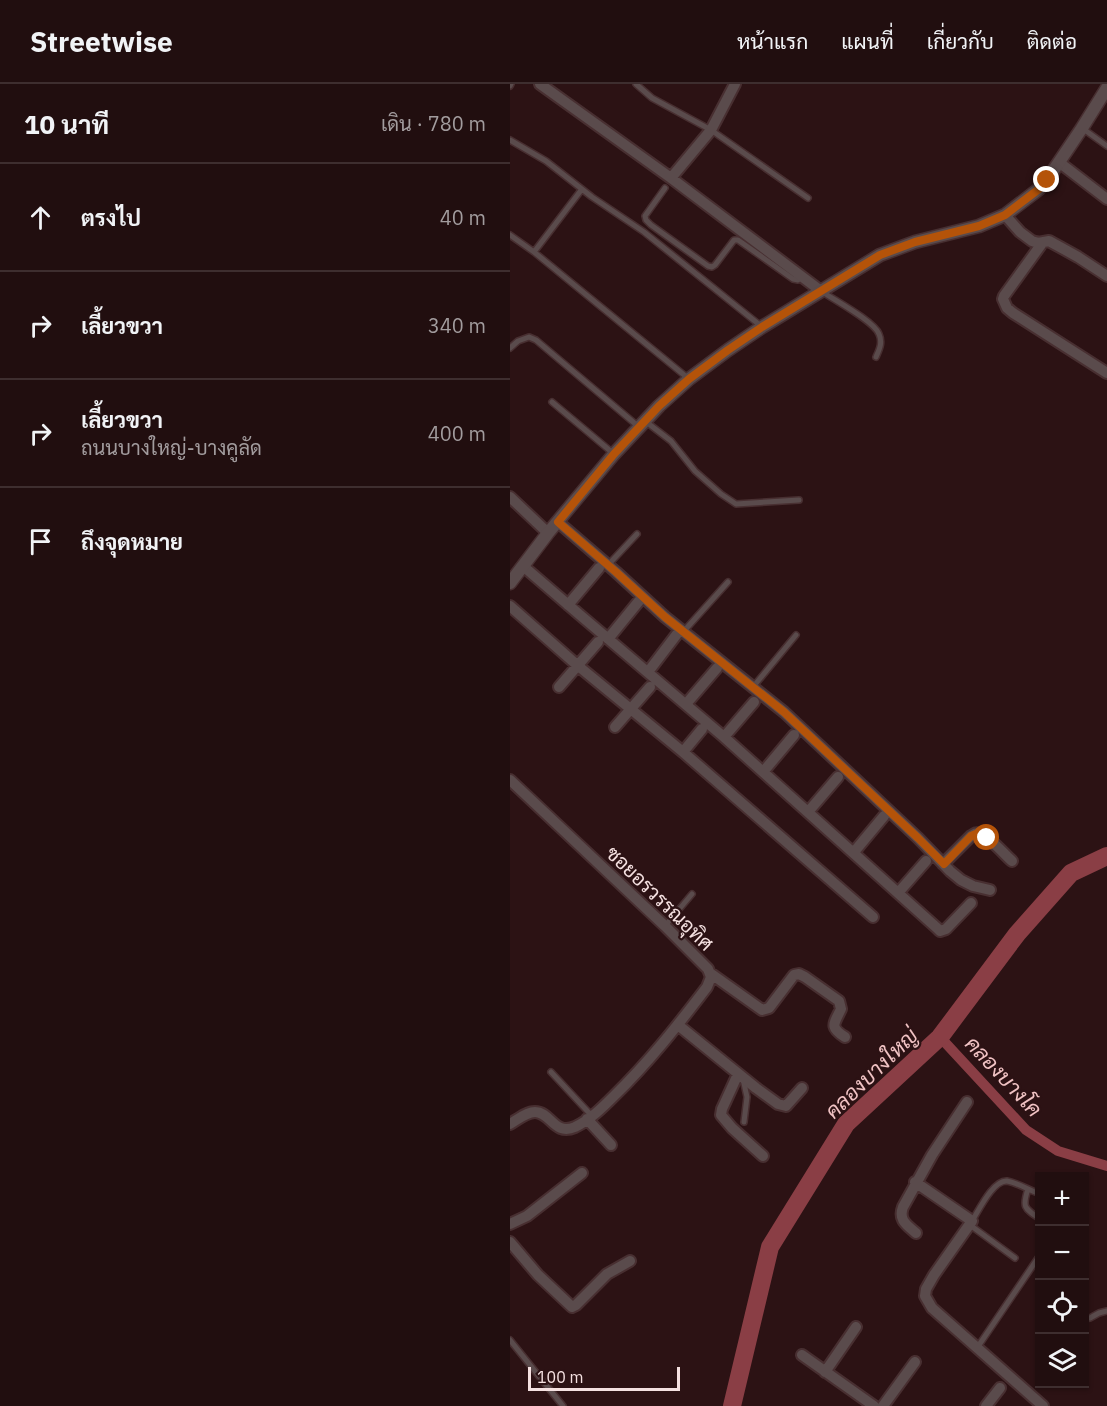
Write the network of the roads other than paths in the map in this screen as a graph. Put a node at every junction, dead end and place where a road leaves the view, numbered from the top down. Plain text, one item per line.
1 (540, 84) edge
2 (636, 84) edge
3 (735, 84) edge
4 (1107, 88) edge
5 (1082, 128) junction
6 (711, 130) junction
7 (510, 140) edge
8 (1107, 146) edge
9 (1060, 163) junction
10 (668, 183) junction
11 (582, 189) junction
12 (808, 198) dead end
13 (1107, 199) edge
14 (1005, 215) junction
15 (510, 235) edge
16 (1044, 242) junction
17 (534, 252) junction
18 (803, 276) junction
19 (1107, 276) edge
20 (820, 291) junction
21 (762, 327) junction
22 (510, 348) edge
23 (876, 357) dead end
24 (1107, 373) edge
25 (689, 379) junction
26 (552, 402) dead end
27 (642, 424) junction
28 (614, 454) junction
29 (510, 497) edge
30 (799, 500) dead end
31 (558, 522) junction
32 (548, 533) junction
33 (637, 534) dead end
34 (523, 566) junction
35 (604, 566) junction
36 (728, 582) dead end
37 (510, 583) edge
38 (639, 601) dead end
39 (568, 605) junction
40 (510, 606) edge
41 (680, 633) junction
42 (796, 635) dead end
43 (603, 640) junction
44 (578, 665) junction
45 (717, 668) dead end
46 (648, 672) junction
47 (559, 687) dead end
48 (650, 687) dead end
49 (752, 687) junction
50 (754, 702) dead end
51 (686, 704) junction
52 (630, 709) junction
53 (615, 728) dead end
54 (702, 729) dead end
55 (794, 735) dead end
56 (724, 737) junction
57 (683, 752) junction
58 (763, 772) junction
59 (838, 777) dead end
60 (510, 780) edge
61 (808, 812) junction
62 (884, 816) dead end
63 (854, 852) junction
64 (926, 861) dead end
65 (1012, 861) dead end
66 (944, 864) junction
67 (990, 890) dead end
68 (898, 893) junction
69 (692, 894) dead end
70 (971, 903) dead end
71 (873, 917) dead end
72 (665, 926) junction
73 (710, 973) junction
74 (678, 1025) junction
75 (845, 1037) dead end
76 (551, 1072) dead end
77 (740, 1076) junction
78 (802, 1088) dead end
79 (967, 1102) dead end
80 (590, 1118) junction
81 (744, 1122) dead end
82 (510, 1124) edge
83 (611, 1145) dead end
84 (763, 1156) dead end
85 (582, 1173) dead end
86 (915, 1182) junction
87 (1028, 1189) junction
88 (1035, 1192) edge
89 (1035, 1215) edge
90 (971, 1222) junction
91 (510, 1224) edge
92 (916, 1233) dead end
93 (510, 1242) edge
94 (1015, 1258) dead end
95 (630, 1261) dead end
96 (1035, 1262) edge
97 (1107, 1311) edge
98 (1090, 1318) dead end
99 (856, 1327) dead end
100 (510, 1340) edge
101 (977, 1348) junction
102 (802, 1355) dead end
103 (915, 1362) dead end
104 (825, 1372) junction
105 (1000, 1388) dead end
106 (562, 1406) edge
107 (874, 1406) edge
108 (883, 1406) edge
109 (986, 1406) edge
110 (1043, 1406) edge

1 - 10 street
2 - 6 lane
3 - 6 street
4 - 5 street
5 - 8 lane
5 - 9 street
6 - 10 street
6 - 12 lane
7 - 11 lane
9 - 13 street
9 - 14 street
10 - 18 street
10 - 18 lane
11 - 17 lane
11 - 21 lane
14 - 16 street
14 - 20 street
15 - 17 lane
16 - 19 street
16 - 24 street
17 - 25 lane
18 - 20 street
20 - 21 street
20 - 23 lane
21 - 25 street
22 - 27 lane
25 - 27 street
26 - 28 lane
27 - 28 street
27 - 30 lane
28 - 31 street
29 - 32 street
31 - 32 street
31 - 35 street
32 - 34 street
33 - 35 lane
34 - 37 street
34 - 39 street
35 - 39 street
35 - 41 street
36 - 41 lane
38 - 43 street
39 - 43 street
40 - 44 street
41 - 46 street
41 - 49 street
42 - 49 lane
43 - 44 street
43 - 46 street
44 - 47 street
44 - 52 street
45 - 51 street
46 - 51 street
48 - 52 street
49 - 66 street
50 - 56 street
51 - 56 street
52 - 53 street
52 - 57 street
54 - 57 street
55 - 58 street
56 - 58 street
57 - 71 street
58 - 61 street
59 - 61 street
60 - 72 street, ซอยอรวรรณอุทิศ
61 - 63 street
62 - 63 street
63 - 68 street
64 - 68 street
65 - 66 street
66 - 67 street
68 - 70 street
69 - 72 lane
72 - 73 street, ซอยอรวรรณอุทิศ
73 - 74 street, ซอยอรวรรณอุทิศ
73 - 75 street
74 - 77 street
74 - 80 street, ซอยอรวรรณอุทิศ
76 - 80 lane
77 - 78 street
77 - 81 lane
77 - 84 street
79 - 86 street
80 - 82 street, ซอยอรวรรณอุทิศ
80 - 83 street
85 - 91 street
86 - 90 street
86 - 92 street
87 - 88 lane
87 - 89 lane
87 - 90 lane
90 - 94 lane
90 - 101 street
93 - 95 street
96 - 101 lane
97 - 98 lane
99 - 104 street
100 - 106 lane
101 - 110 street
102 - 104 street
103 - 108 street
104 - 107 street
105 - 109 street

